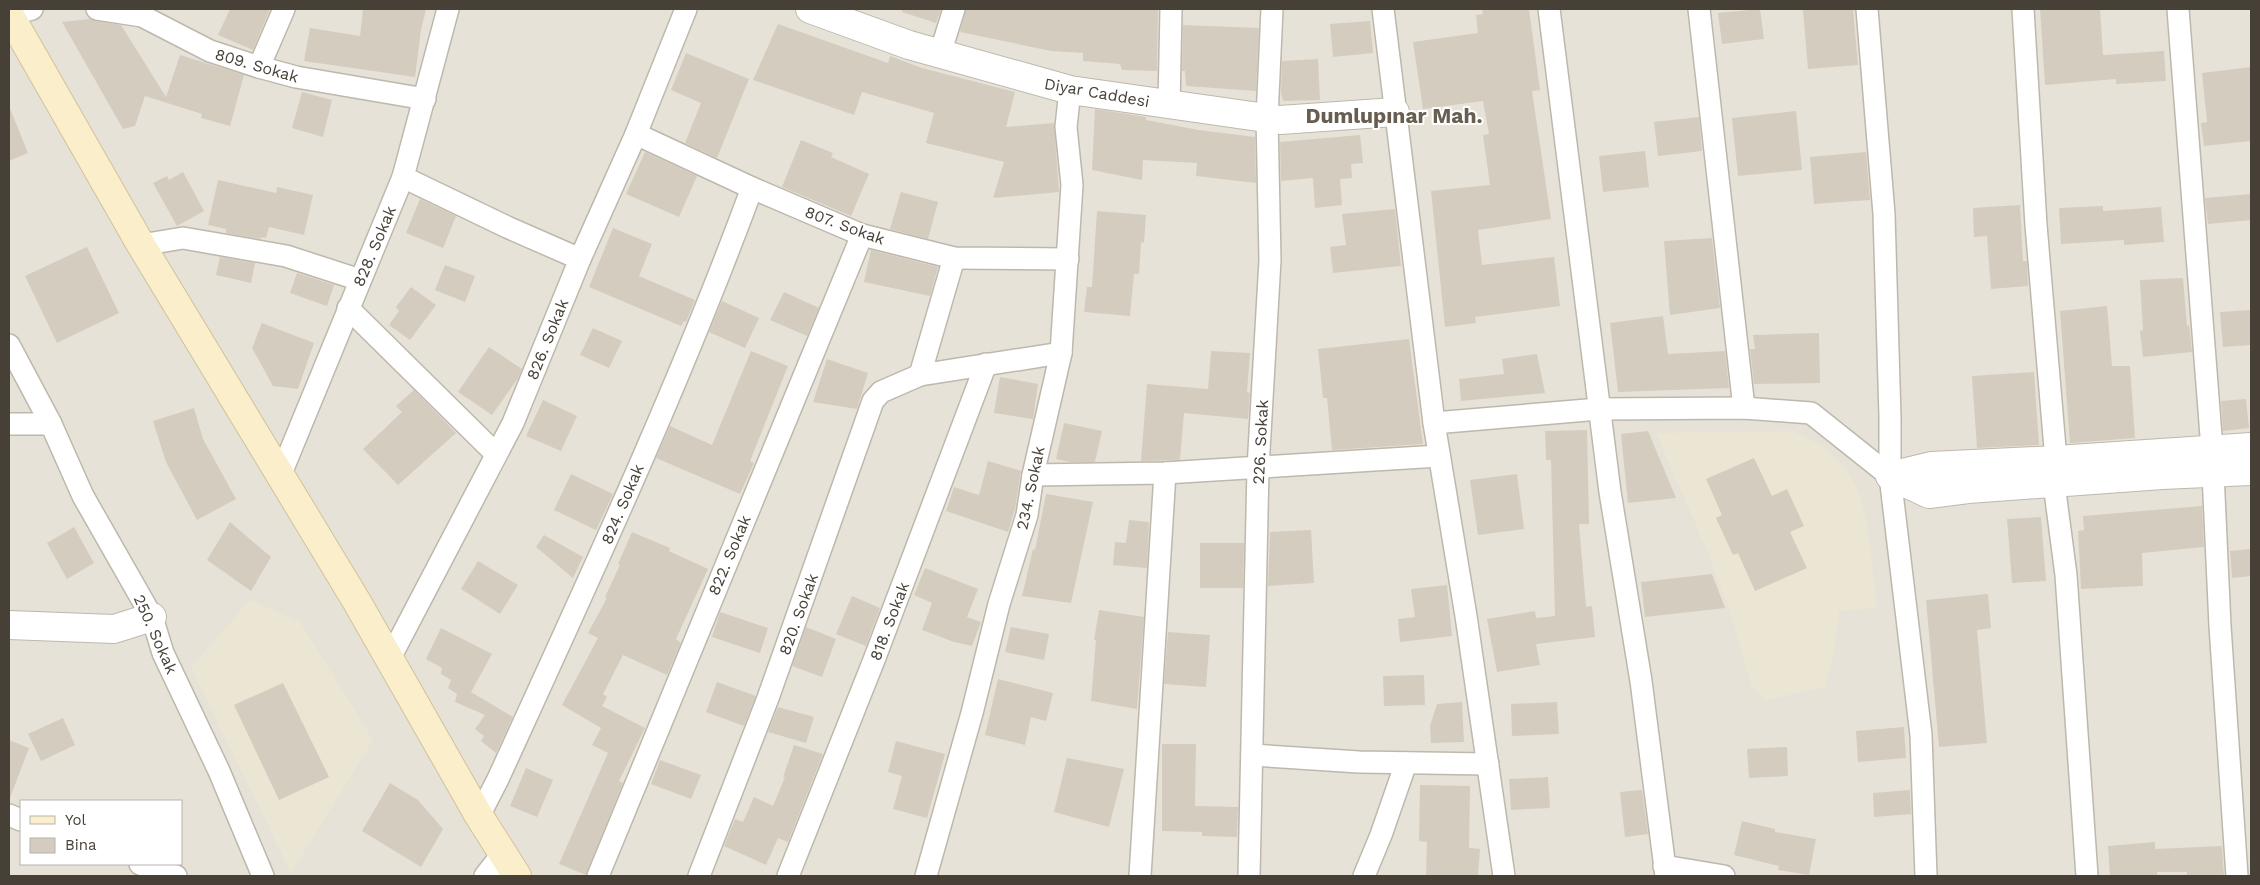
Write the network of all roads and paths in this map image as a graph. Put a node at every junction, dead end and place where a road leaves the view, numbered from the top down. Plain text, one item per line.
1 (32, 9) edge
2 (97, 9) edge
3 (284, 9) edge
4 (448, 9) edge
5 (686, 9) edge
6 (810, 9) edge
7 (954, 9) edge
8 (1171, 9) edge
9 (1272, 9) edge
10 (1383, 9) edge
11 (1548, 9) edge
12 (1698, 9) edge
13 (1867, 9) edge
14 (2023, 9) edge
15 (2178, 9) edge
16 (9, 14) edge
17 (940, 54) junction
18 (258, 68) junction
19 (1070, 90) junction
20 (425, 99) junction
21 (1169, 105) junction
22 (1395, 112) junction
23 (1268, 118) junction
24 (636, 134) junction
25 (403, 177) junction
26 (752, 188) junction
27 (862, 234) junction
28 (141, 245) junction
29 (954, 258) junction
30 (580, 259) junction
31 (1068, 259) junction
32 (360, 280) junction
33 (348, 308) junction
34 (9, 345) edge
35 (1061, 353) junction
36 (986, 364) junction
37 (920, 375) junction
38 (1744, 408) junction
39 (1600, 409) junction
40 (1434, 423) junction
41 (9, 424) edge
42 (51, 424) junction
43 (2251, 446) edge
44 (496, 454) junction
45 (1439, 456) junction
46 (2213, 461) junction
47 (1258, 468) junction
48 (2251, 471) edge
49 (2055, 472) junction
50 (1166, 473) junction
51 (1033, 475) junction
52 (280, 476) junction
53 (1890, 476) junction
54 (152, 617) junction
55 (9, 626) edge
56 (389, 660) junction
57 (1252, 756) junction
58 (1406, 763) junction
59 (1488, 764) junction
60 (479, 816) junction
61 (503, 853) junction
62 (143, 865) edge
63 (1665, 871) edge
64 (176, 876) edge
65 (263, 876) edge
66 (485, 876) edge
67 (517, 876) edge
68 (598, 876) edge
69 (699, 876) edge
70 (788, 876) edge
71 (926, 876) edge
72 (1140, 876) edge
73 (1249, 876) edge
74 (1364, 876) edge
75 (1504, 876) edge
76 (1724, 876) edge
77 (1926, 876) edge
78 (2087, 876) edge
79 (2237, 876) edge

1 - 16 street
2 - 18 street, 809. Sokak
3 - 18 street
4 - 20 street, 828. Sokak
5 - 24 street, 826. Sokak
6 - 17 street, Diyar Caddesi
7 - 17 street
8 - 21 street
9 - 23 street, 226. Sokak
10 - 22 street
11 - 39 street
12 - 38 street
13 - 53 street
14 - 49 street
15 - 46 street
16 - 28 main road
17 - 19 street, Diyar Caddesi
18 - 20 street, 809. Sokak
19 - 21 street, Diyar Caddesi
19 - 31 street, 234. Sokak
20 - 25 street, 828. Sokak
21 - 23 street, Diyar Caddesi
22 - 23 street, Diyar Caddesi
22 - 40 street
23 - 47 street, 226. Sokak
24 - 26 street, 807. Sokak
24 - 30 street, 826. Sokak
25 - 30 street
25 - 32 street, 828. Sokak
26 - 27 street, 807. Sokak
26 - 60 street, 824. Sokak
27 - 29 street, 807. Sokak
27 - 68 street, 822. Sokak
28 - 32 street
28 - 52 main road
29 - 31 street, 807. Sokak
29 - 37 street
30 - 44 street, 826. Sokak
31 - 35 street, 234. Sokak
32 - 33 street, 828. Sokak
33 - 44 street
33 - 52 street, 828. Sokak
34 - 42 street, 250. Sokak
35 - 36 street, 820. Sokak
35 - 51 street, 234. Sokak
36 - 37 street, 820. Sokak
36 - 70 street, 818. Sokak
37 - 69 street, 820. Sokak
38 - 39 street
38 - 53 street
39 - 40 street
39 - 63 street
40 - 45 street
41 - 42 street
42 - 54 street, 250. Sokak
43 - 46 street
44 - 56 street, 826. Sokak
45 - 47 street
45 - 59 street
46 - 48 street
46 - 49 street
46 - 79 street
47 - 50 street
47 - 57 street, 226. Sokak
49 - 53 street
49 - 78 street
50 - 51 street
50 - 72 street
51 - 71 street, 234. Sokak
52 - 56 main road
53 - 77 street
54 - 55 street
54 - 65 street, 250. Sokak
56 - 60 main road
57 - 58 street
57 - 73 street, 226. Sokak
58 - 59 street
58 - 74 street
59 - 75 street
60 - 61 main road
61 - 66 street
61 - 67 main road
62 - 64 street
63 - 76 street

